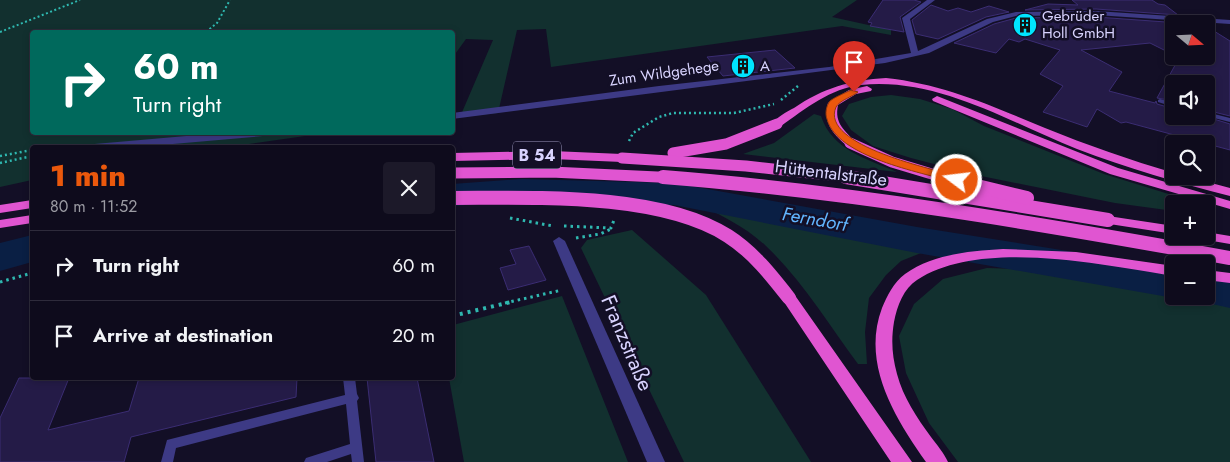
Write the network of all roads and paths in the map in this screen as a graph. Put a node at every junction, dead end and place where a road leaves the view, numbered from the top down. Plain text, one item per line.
1 (80, 0) edge
2 (230, 0) edge
3 (932, 0) edge
4 (1230, 22) edge
5 (208, 30) edge
6 (0, 32) edge
7 (915, 54) junction
8 (818, 71) junction
9 (1160, 101) dead end
10 (1165, 102) edge
11 (455, 116) edge
12 (1215, 116) edge
13 (1230, 120) edge
14 (240, 135) edge
15 (119, 145) edge
16 (630, 145) dead end
17 (30, 150) edge
18 (0, 156) edge
19 (30, 156) edge
20 (455, 157) edge
21 (622, 158) junction
22 (0, 163) edge
23 (455, 173) edge
24 (1230, 192) edge
25 (455, 198) edge
26 (30, 204) edge
27 (1230, 204) edge
28 (0, 209) edge
29 (505, 218) dead end
30 (30, 219) edge
31 (1108, 220) junction
32 (613, 222) dead end
33 (30, 225) edge
34 (0, 226) edge
35 (612, 228) junction
36 (1165, 229) edge
37 (1215, 238) edge
38 (1230, 240) edge
39 (559, 241) joint
40 (1230, 258) edge
41 (1165, 270) edge
42 (30, 274) edge
43 (1215, 276) edge
44 (1230, 278) edge
45 (0, 282) edge
46 (579, 286) junction
47 (455, 315) edge
48 (349, 380) edge
49 (352, 398) junction
50 (356, 447) junction
51 (167, 462) edge
52 (310, 462) edge
53 (358, 462) edge
54 (656, 462) edge
55 (902, 462) edge
56 (938, 462) edge

1 - 6 path
2 - 5 path
3 - 7 street
4 - 7 street, Zum Wildgehege
7 - 8 street, Zum Wildgehege
8 - 11 street, Zum Wildgehege
8 - 16 path
9 - 10 lane
12 - 13 lane
14 - 15 street
17 - 18 path
19 - 22 path
20 - 21 highway, Hüttentalstraße / B 54
21 - 24 highway, bridge
21 - 31 highway, Hüttentalstraße / B 54, bridge
23 - 40 highway, Hüttentalstraße / B 54, bridge
25 - 55 highway, bridge
26 - 28 highway
27 - 31 highway, bridge
29 - 35 path
30 - 34 highway
31 - 36 highway, Hüttentalstraße / B 54
32 - 35 path
33 - 34 highway
35 - 39 path
37 - 38 highway
39 - 46 street, Franzstraße
41 - 56 highway
42 - 45 path
43 - 44 highway
46 - 47 path
46 - 54 street, Franzstraße
48 - 49 lane
49 - 50 lane
49 - 51 lane
50 - 52 lane
50 - 53 lane

